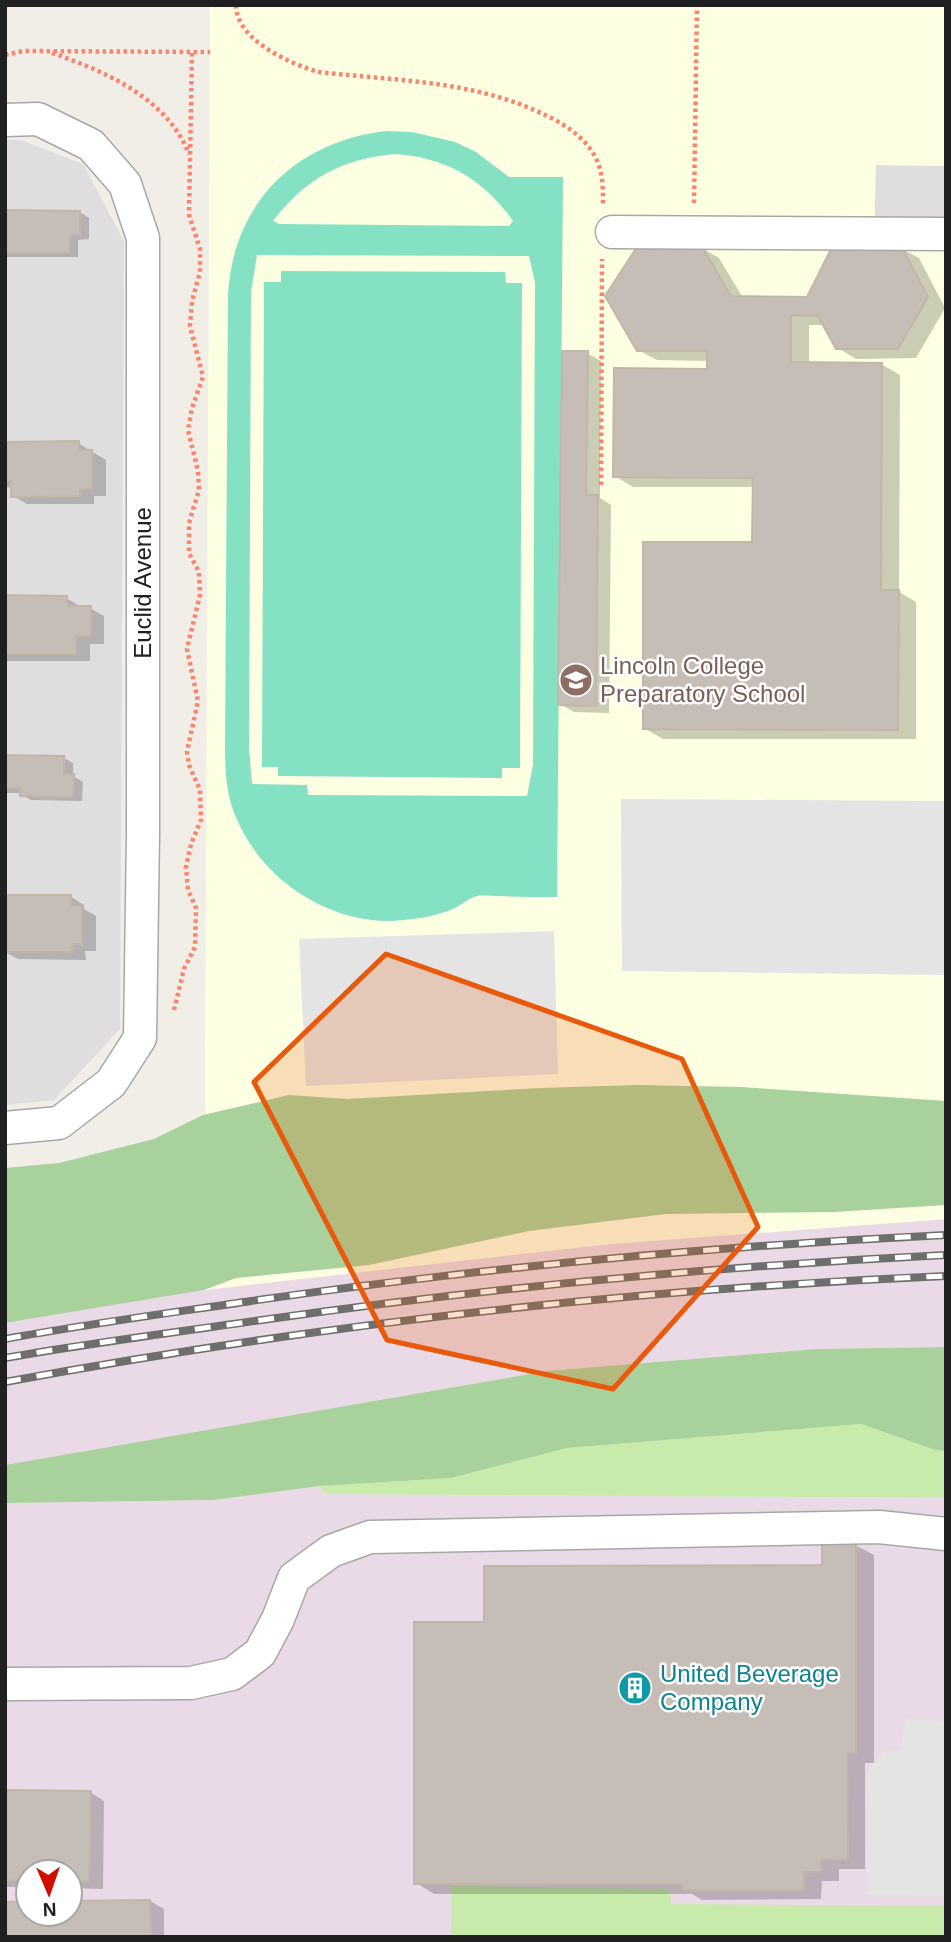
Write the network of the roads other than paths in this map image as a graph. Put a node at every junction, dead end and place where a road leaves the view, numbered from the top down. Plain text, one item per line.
1 (5, 120) edge
2 (606, 232) road end
3 (946, 234) edge
4 (5, 1128) edge
5 (946, 1534) edge
6 (5, 1684) edge

1 - 4 street, Euclid Avenue
2 - 3 street
5 - 6 street

